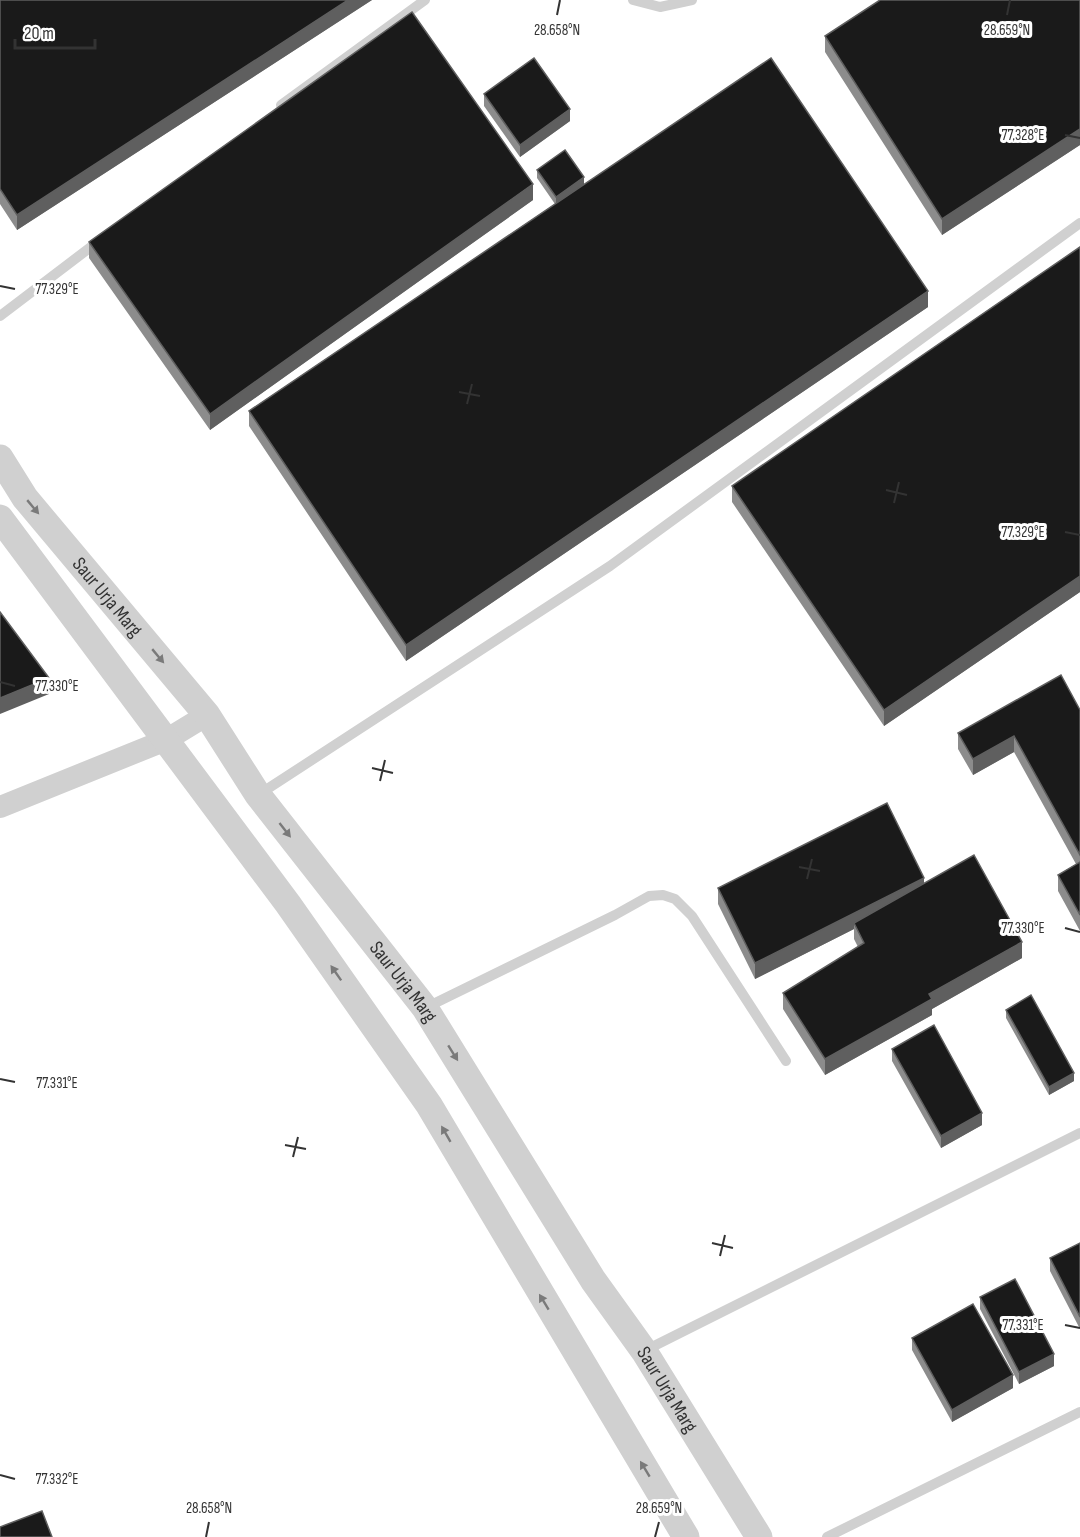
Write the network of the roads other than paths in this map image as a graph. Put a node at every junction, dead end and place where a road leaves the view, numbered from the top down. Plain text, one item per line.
1 (425, 0) edge
2 (633, 0) edge
3 (692, 0) edge
4 (272, 111) edge
5 (1080, 223) edge
6 (109, 233) edge
7 (0, 316) edge
8 (0, 458) edge
9 (0, 518) edge
10 (207, 715) junction
11 (166, 740) junction
12 (258, 795) junction
13 (0, 807) edge
14 (425, 1008) junction
15 (786, 1061) dead end
16 (1080, 1133) edge
17 (644, 1351) junction
18 (1080, 1412) edge
19 (686, 1537) edge
20 (759, 1537) edge
21 (827, 1537) edge

1 - 4 lane
2 - 3 lane
5 - 12 lane
6 - 7 lane
8 -> 10 street, Saur Urja Marg
9 - 11 street, Saur Urja Marg
10 - 11 street
10 - 12 street, Saur Urja Marg
11 - 13 street
19 -> 11 street, Saur Urja Marg
12 -> 14 street, Saur Urja Marg
14 - 15 lane
14 -> 17 street, Saur Urja Marg
16 - 17 lane
17 - 20 street, Saur Urja Marg
18 - 21 lane

